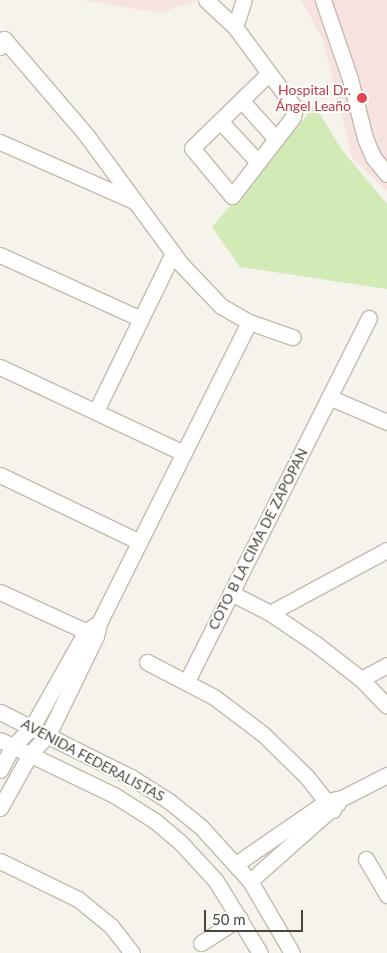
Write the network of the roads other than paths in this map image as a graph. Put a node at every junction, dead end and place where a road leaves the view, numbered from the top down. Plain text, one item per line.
1 (206, 0) edge
2 (244, 0) edge
3 (323, 0) edge
4 (235, 27) junction
5 (0, 48) edge
6 (269, 73) junction
7 (242, 101) junction
8 (220, 121) junction
9 (276, 140) junction
10 (0, 142) edge
11 (258, 162) junction
12 (387, 174) edge
13 (136, 202) junction
14 (173, 253) junction
15 (0, 255) edge
16 (369, 318) dead end
17 (141, 319) junction
18 (249, 322) junction
19 (292, 337) dead end
20 (0, 366) edge
21 (329, 397) junction
22 (96, 410) junction
23 (387, 422) edge
24 (184, 453) junction
25 (0, 475) edge
26 (140, 542) junction
27 (387, 550) edge
28 (0, 592) edge
29 (231, 593) junction
30 (270, 613) junction
31 (94, 630) junction
32 (147, 662) dead end
33 (387, 666) edge
34 (361, 679) junction
35 (187, 681) junction
36 (387, 706) edge
37 (0, 712) edge
38 (32, 727) junction
39 (48, 735) junction
40 (6, 743) edge
41 (30, 754) junction
42 (0, 770) edge
43 (387, 775) edge
44 (4, 792) edge
45 (334, 803) junction
46 (0, 808) edge
47 (366, 860) dead end
48 (0, 861) edge
49 (236, 864) junction
50 (250, 881) junction
51 (387, 895) edge
52 (240, 918) junction
53 (201, 943) dead end
54 (257, 950) edge
55 (132, 953) edge
56 (292, 953) edge

1 - 4 street
2 - 4 street
3 - 12 street
4 - 6 street
5 - 13 street
6 - 7 street
6 - 9 street
7 - 8 street
7 - 9 street
8 - 11 street
8 - 11 street
9 - 11 street
10 - 13 street
13 - 14 street
14 - 17 street
14 - 18 street
15 - 17 street
16 - 21 street, COTO B LA CIMA DE ZAPOPAN
17 - 22 street
18 - 19 street
18 - 24 street
20 - 22 street
21 - 23 street
21 - 29 street, COTO B LA CIMA DE ZAPOPAN
22 - 24 street
24 - 26 street
25 - 26 street
26 - 31 street
27 - 30 street
28 - 31 street
29 - 30 street
29 - 35 street, COTO B LA CIMA DE ZAPOPAN
30 - 34 street
31 - 38 street
31 - 39 street
32 - 35 street
33 - 34 street
34 - 36 street
35 - 45 street
37 - 38 street, AVENIDA FEDERALISTAS
38 - 39 street, AVENIDA FEDERALISTAS
38 - 40 street
39 - 41 street
39 - 49 street, AVENIDA FEDERALISTAS
40 - 41 street, AVENIDA FEDERALISTAS
40 - 42 street
41 - 44 street
41 - 52 street, AVENIDA FEDERALISTAS
43 - 45 street
44 - 46 street
45 - 49 street
45 - 50 street
47 - 51 street
48 - 55 street
49 - 50 street, AVENIDA FEDERALISTAS
50 - 56 street, AVENIDA FEDERALISTAS
52 - 53 street
52 - 54 street, AVENIDA FEDERALISTAS

